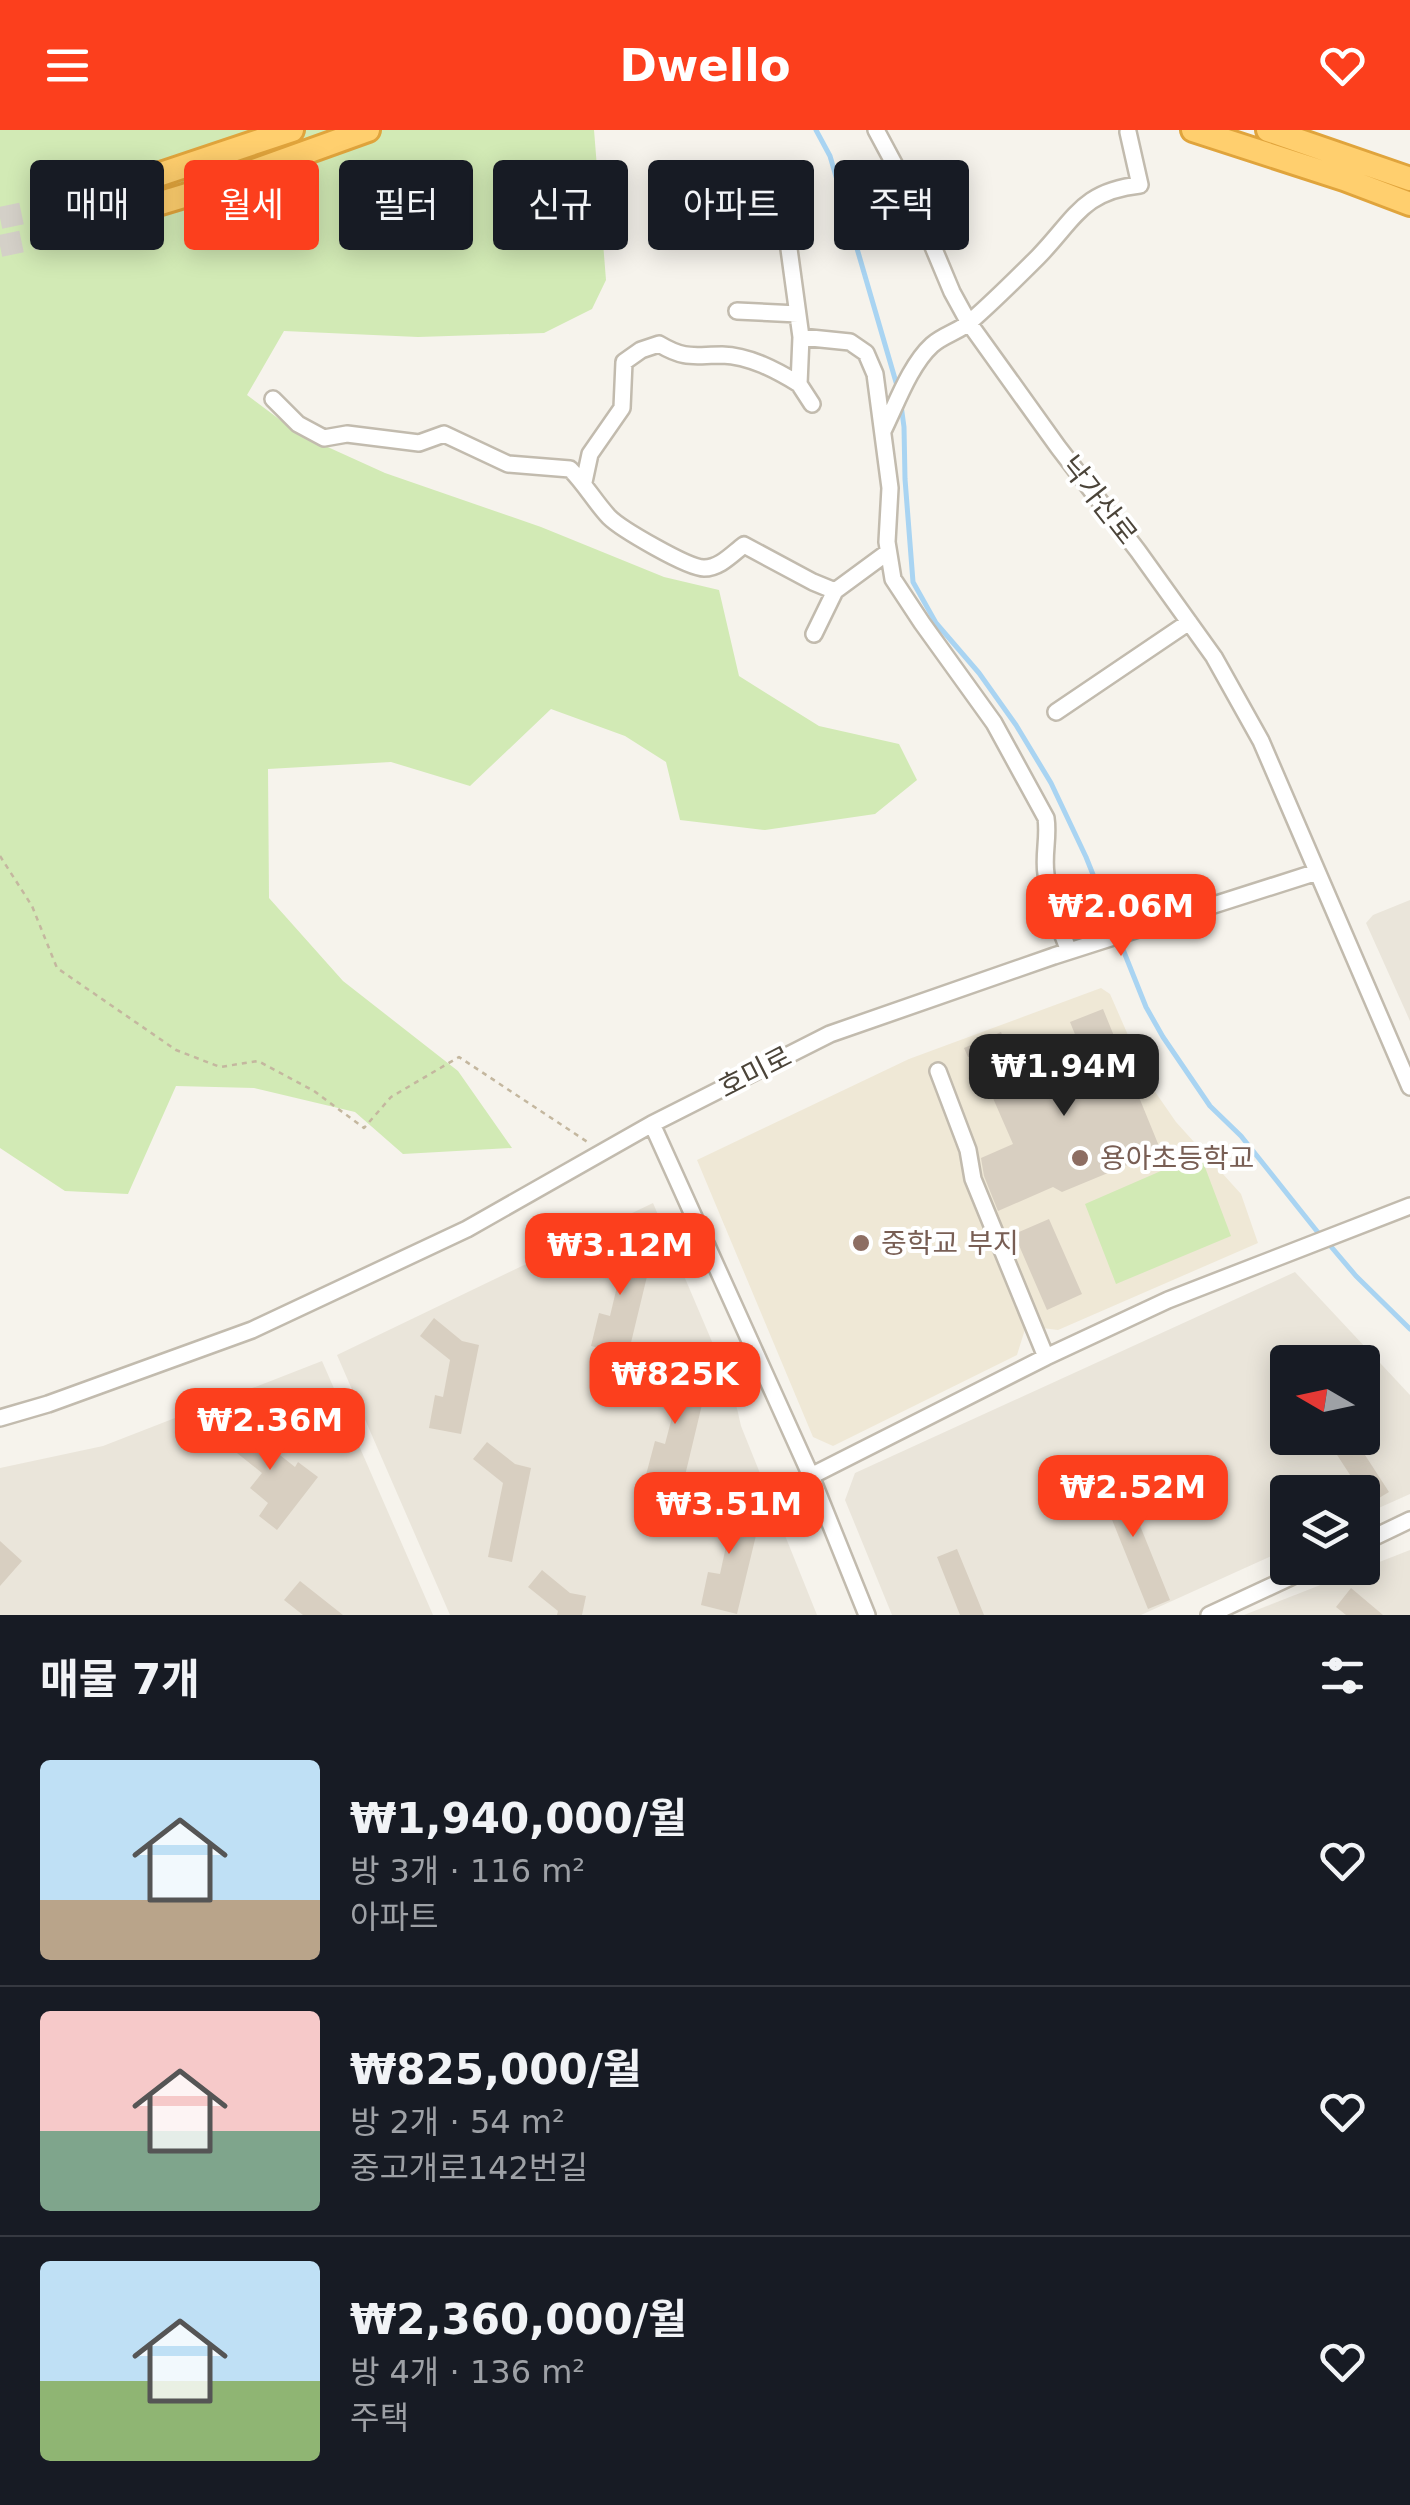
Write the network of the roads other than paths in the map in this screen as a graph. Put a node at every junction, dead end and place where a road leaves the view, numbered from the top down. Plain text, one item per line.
1 (292, 130) edge
2 (368, 130) edge
3 (876, 130) edge
4 (1193, 130) edge
5 (1268, 130) edge
6 (1128, 132) edge
7 (164, 173) edge
8 (1410, 179) edge
9 (164, 202) edge
10 (1410, 204) edge
11 (789, 250) edge
12 (738, 311) dead end
13 (798, 314) junction
14 (970, 323) junction
15 (801, 336) junction
16 (799, 384) junction
17 (273, 399) dead end
18 (812, 404) dead end
19 (883, 431) junction
20 (584, 482) junction
21 (888, 552) junction
22 (835, 591) junction
23 (1189, 622) junction
24 (814, 634) dead end
25 (1056, 712) dead end
26 (1317, 872) junction
27 (1069, 952) junction
28 (938, 1070) dead end
29 (1410, 1087) edge
30 (652, 1124) junction
31 (1410, 1206) edge
32 (1046, 1357) junction
33 (0, 1418) edge
34 (811, 1476) junction
35 (1410, 1520) edge
36 (1380, 1534) edge
37 (1274, 1585) edge
38 (868, 1615) edge
39 (1210, 1615) edge

1 - 7 highway
2 - 9 highway
3 - 14 street, 낙가산로
4 - 10 highway
5 - 8 highway
6 - 14 street
11 - 13 street
12 - 13 street
13 - 15 street
14 - 19 street
14 - 23 street, 낙가산로
15 - 16 street
15 - 19 street
16 - 18 street
16 - 20 street
17 - 20 street
19 - 21 street
20 - 22 street
21 - 22 street
21 - 27 street
22 - 24 street
23 - 25 street
23 - 26 street, 낙가산로
26 - 27 street, 호미로
26 - 29 street
27 - 30 street, 호미로
28 - 32 street
30 - 33 street, 호미로
30 - 34 street
31 - 32 street
32 - 34 street
34 - 38 street
35 - 36 street
37 - 39 street

